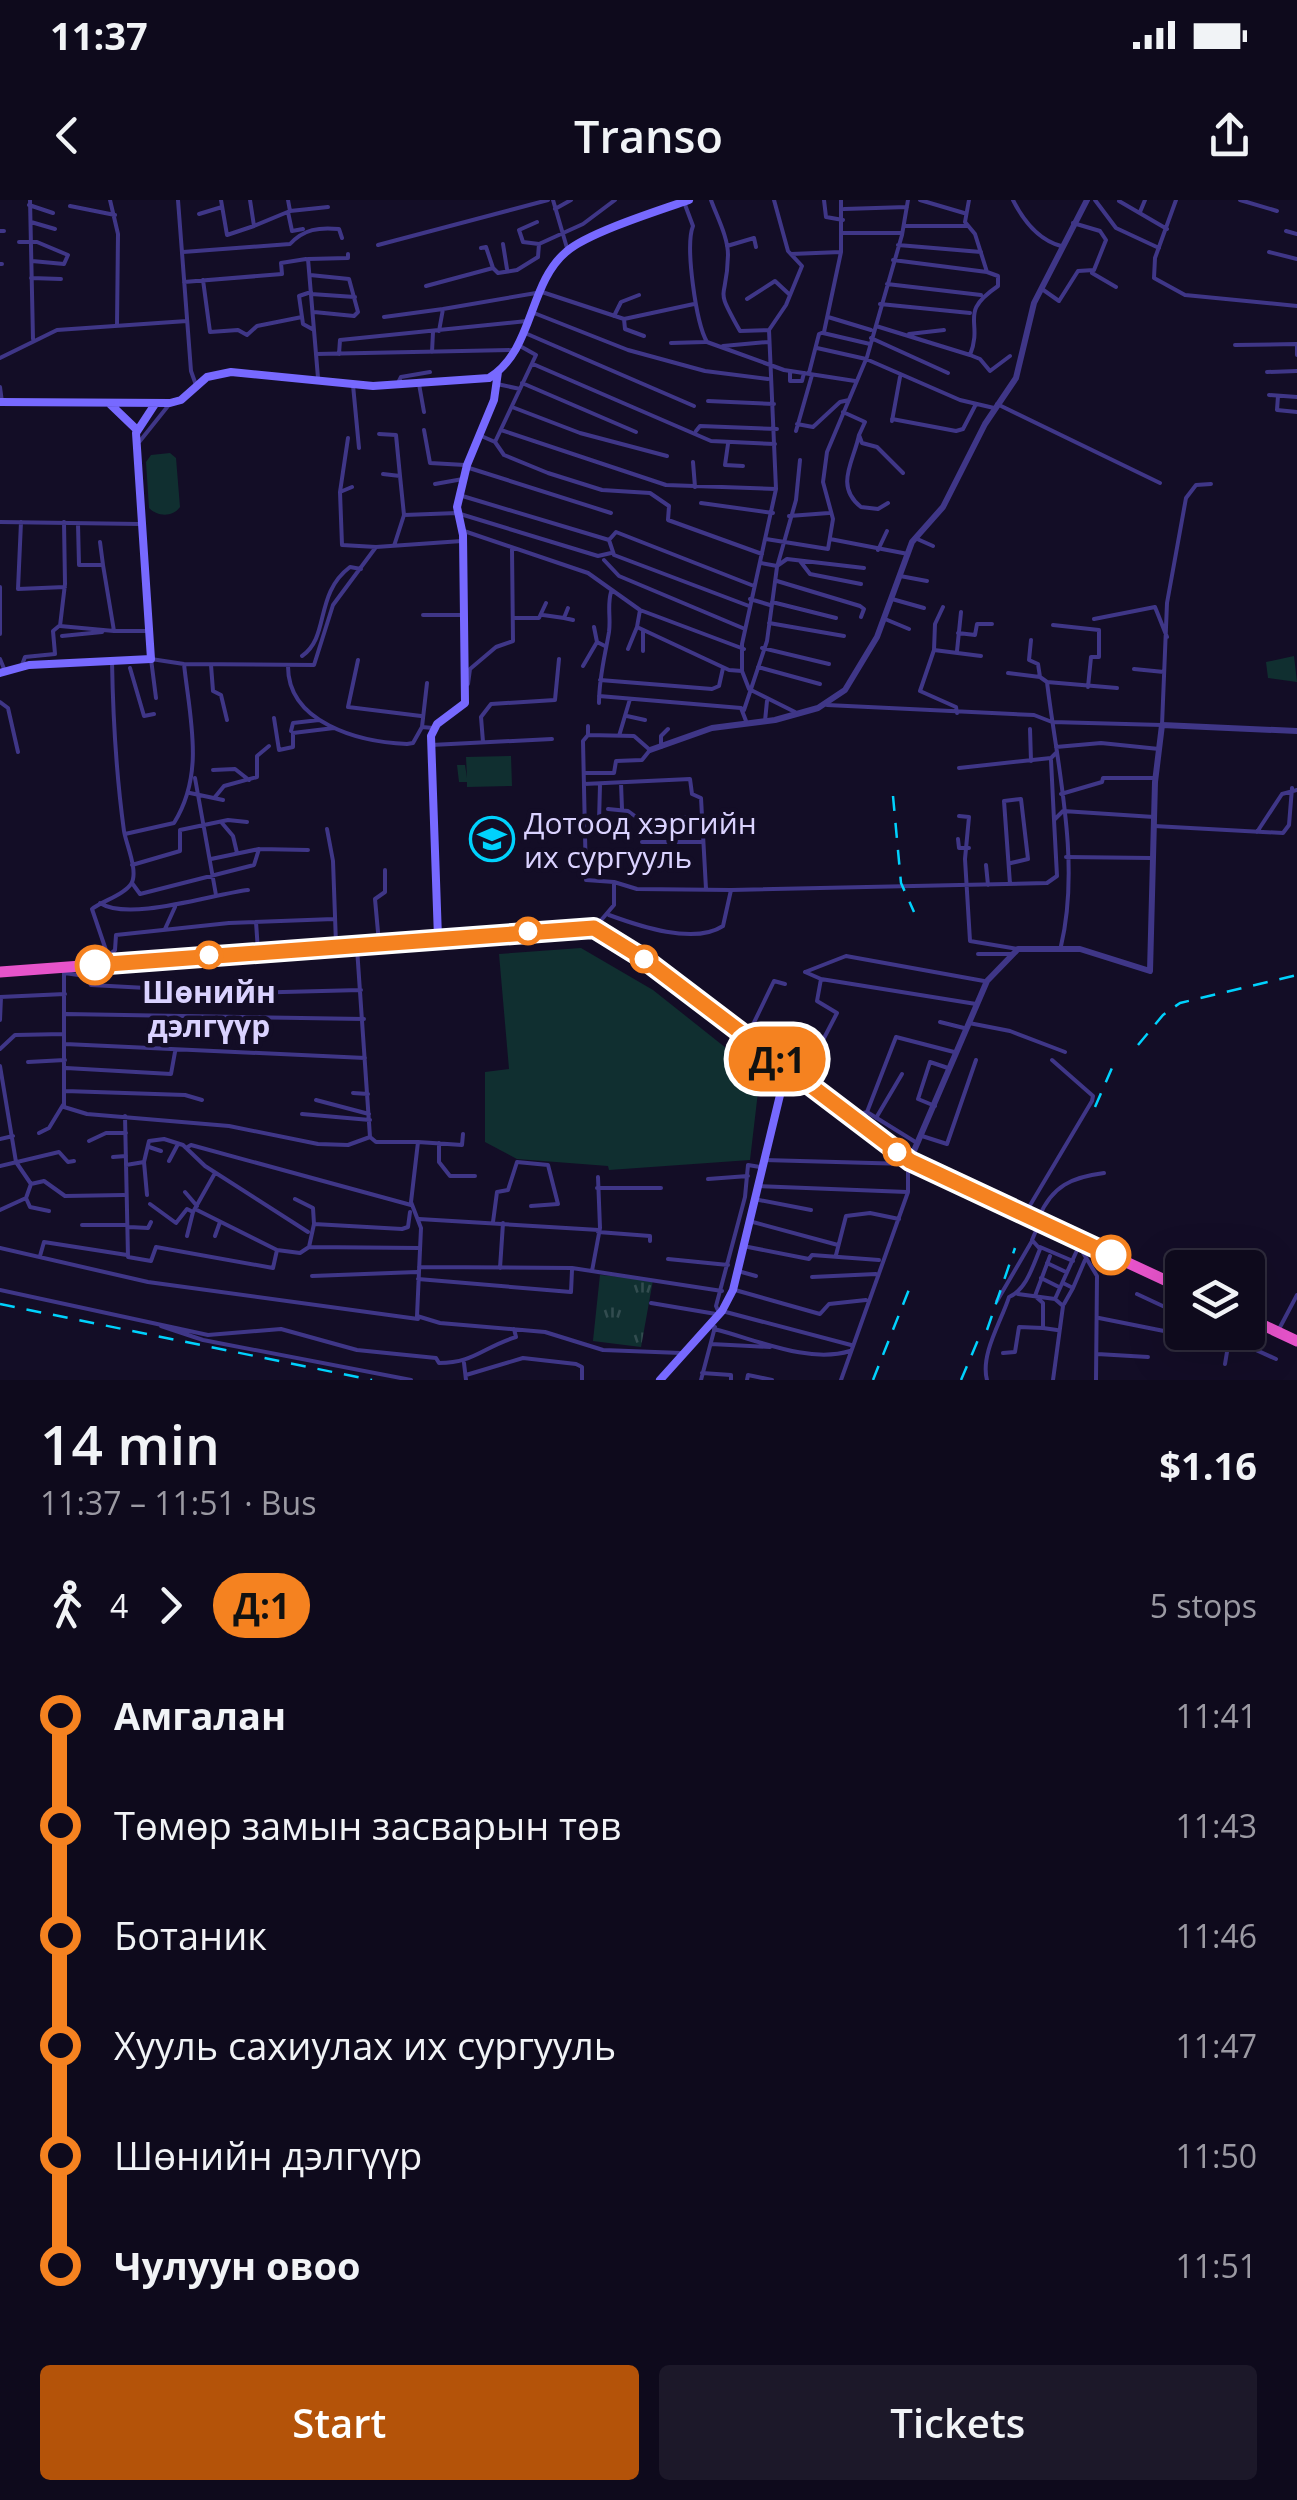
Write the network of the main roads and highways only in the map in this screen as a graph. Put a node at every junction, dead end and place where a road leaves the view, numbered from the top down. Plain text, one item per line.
1 (687, 201) edge
2 (494, 379) junction
3 (1, 402) edge
4 (110, 404) junction
5 (155, 404) junction
6 (136, 433) junction
7 (2, 672) edge
8 (438, 938) junction
9 (0, 972) edge
10 (787, 1066) junction
11 (1165, 1281) edge
12 (1265, 1326) edge
13 (1297, 1341) edge
14 (660, 1380) edge

1 - 2 main road
2 - 5 main road
2 - 8 main road
3 - 4 main road
4 - 5 main road
4 - 6 main road
5 - 6 main road
6 - 7 main road
8 - 9 highway
8 - 10 highway
10 - 11 highway
10 - 14 main road
12 - 13 highway

